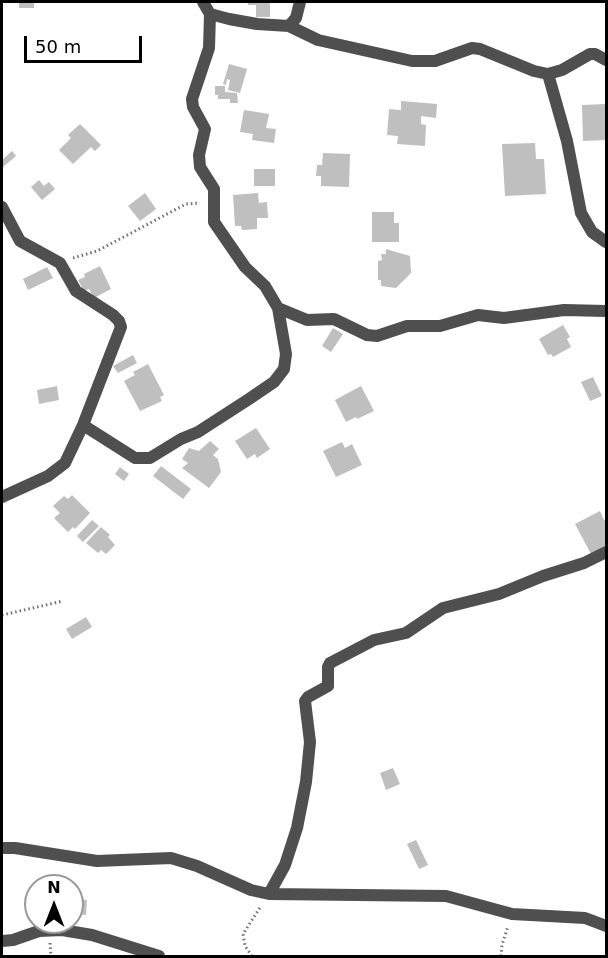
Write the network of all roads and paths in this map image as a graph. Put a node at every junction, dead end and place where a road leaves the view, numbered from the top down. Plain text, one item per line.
1 (203, 2) edge
2 (300, 2) edge
3 (210, 14) junction
4 (290, 26) junction
5 (606, 60) edge
6 (548, 74) junction
7 (213, 204) junction
8 (2, 207) edge
9 (606, 242) edge
10 (60, 262) junction
11 (278, 308) junction
12 (606, 311) edge
13 (83, 425) junction
14 (2, 497) edge
15 (606, 552) edge
16 (63, 601) dead end
17 (2, 615) edge
18 (2, 848) edge
19 (269, 894) junction
20 (512, 914) junction
21 (606, 926) edge
22 (2, 941) edge
23 (155, 956) edge
24 (252, 957) edge
25 (501, 957) edge

1 - 3 street
2 - 4 street
3 - 4 street
3 - 7 street
4 - 6 street
5 - 6 street
6 - 9 street
7 - 10 path
7 - 11 street
8 - 10 street
10 - 13 street
11 - 12 street
11 - 13 street
13 - 14 street
15 - 19 street
16 - 17 path
18 - 19 street
19 - 20 street
19 - 24 path
20 - 21 street
20 - 25 path
22 - 23 street

